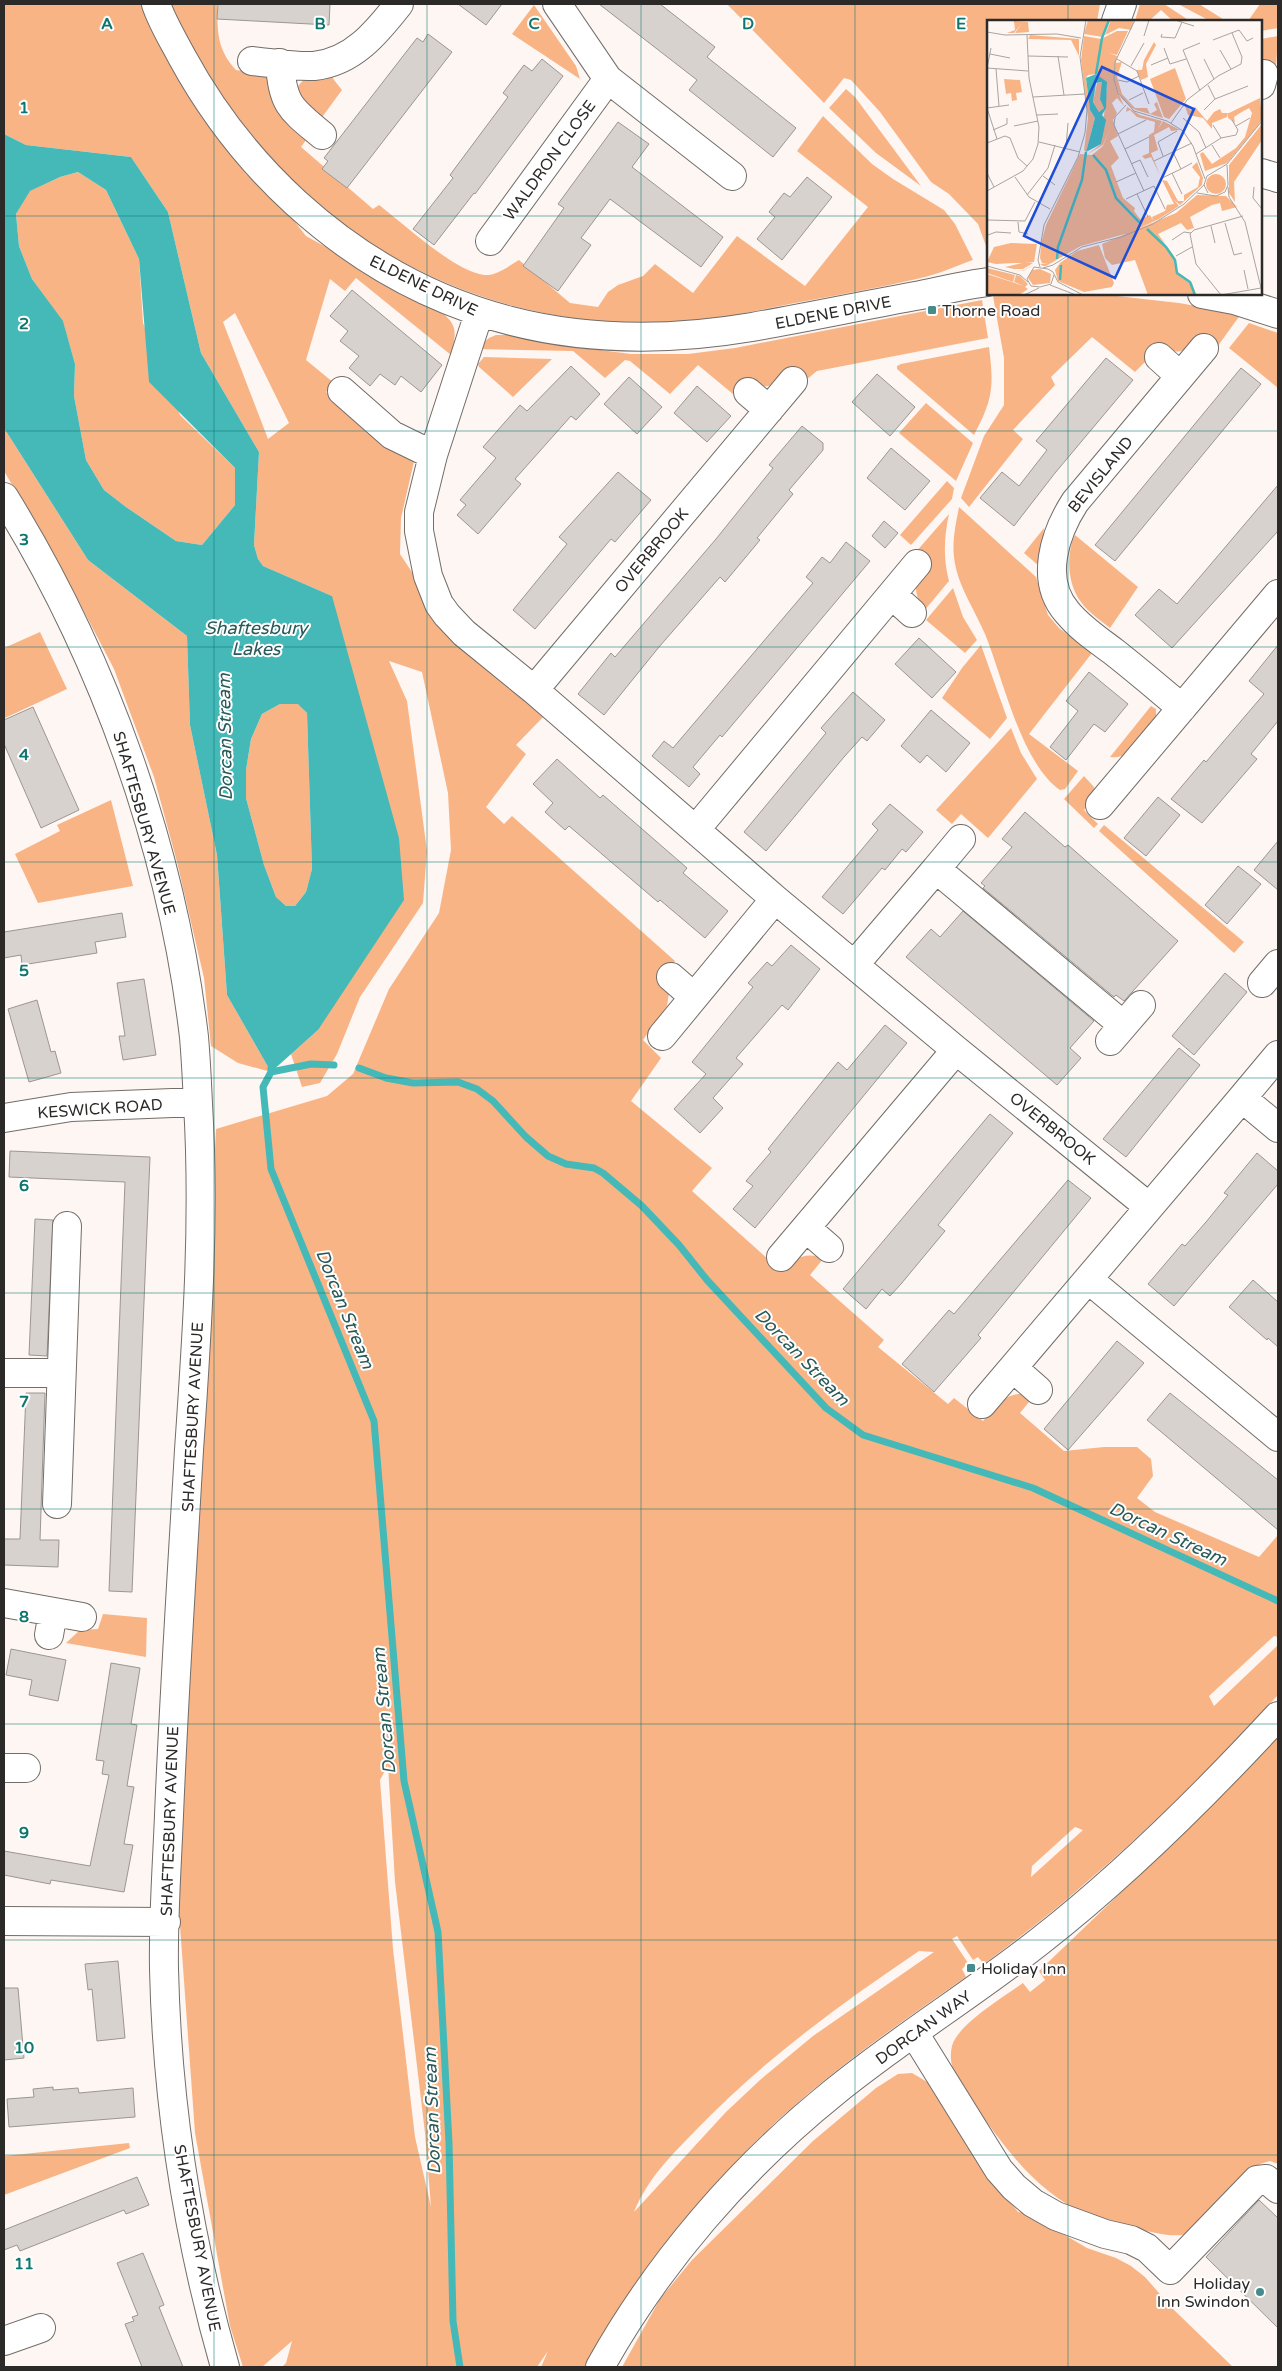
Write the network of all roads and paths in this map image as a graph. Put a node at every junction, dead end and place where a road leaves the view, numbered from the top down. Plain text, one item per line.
1 (156, 4) edge
2 (399, 4) edge
3 (556, 4) edge
4 (1122, 4) edge
5 (1116, 20) edge
6 (252, 61) dead end
7 (280, 63) junction
8 (608, 79) junction
9 (322, 135) dead end
10 (1262, 173) edge
11 (732, 176) dead end
12 (1278, 178) edge
13 (490, 241) dead end
14 (987, 282) edge
15 (1207, 295) edge
16 (479, 313) junction
17 (1278, 314) edge
18 (1204, 348) dead end
19 (1159, 357) dead end
20 (1180, 376) junction
21 (793, 381) dead end
22 (342, 391) dead end
23 (748, 392) dead end
24 (769, 410) junction
25 (433, 455) junction
26 (4, 497) edge
27 (918, 564) dead end
28 (892, 595) junction
29 (1276, 602) edge
30 (912, 613) dead end
31 (534, 690) junction
32 (1182, 708) junction
33 (1100, 805) dead end
34 (696, 829) junction
35 (961, 839) dead end
36 (936, 869) junction
37 (776, 899) junction
38 (855, 964) junction
39 (671, 977) dead end
40 (694, 997) junction
41 (1124, 1023) dead end
42 (662, 1036) dead end
43 (956, 1050) junction
44 (1278, 1055) edge
45 (1242, 1098) junction
46 (198, 1102) junction
47 (5, 1113) edge
48 (1278, 1128) edge
49 (1149, 1207) junction
50 (67, 1226) dead end
51 (806, 1228) junction
52 (829, 1248) dead end
53 (781, 1257) dead end
54 (1088, 1280) junction
55 (1013, 1368) junction
56 (4, 1374) edge
57 (60, 1374) junction
58 (1038, 1390) dead end
59 (982, 1404) dead end
60 (1278, 1437) edge
61 (57, 1504) dead end
62 (4, 1603) edge
63 (82, 1616) dead end
64 (1278, 1716) edge
65 (4, 1921) edge
66 (166, 1922) junction
67 (914, 2033) junction
68 (1278, 2189) edge
69 (225, 2367) edge
70 (600, 2367) edge

1 - 16 street, ELDENE DRIVE
2 - 7 street
3 - 8 street
4 - 5 street
6 - 7 street
7 - 9 street
8 - 11 street
8 - 13 street, WALDRON CLOSE
10 - 12 street
14 - 16 street, ELDENE DRIVE
15 - 17 street
16 - 25 street, OVERBROOK
18 - 20 street, BEVISLAND
19 - 20 street
20 - 32 street, BEVISLAND
21 - 24 street, OVERBROOK
22 - 25 street
23 - 24 street
24 - 31 street, OVERBROOK
25 - 31 street, OVERBROOK
26 - 46 street, SHAFTESBURY AVENUE
27 - 28 street
28 - 30 street
28 - 34 street
29 - 32 street
31 - 34 street, OVERBROOK
32 - 33 street
34 - 37 street, OVERBROOK
35 - 36 street
36 - 38 street
36 - 41 street
37 - 38 street, OVERBROOK
37 - 40 street
38 - 43 street, OVERBROOK
39 - 40 street
40 - 42 street
43 - 49 street, OVERBROOK
43 - 51 street
44 - 45 street
45 - 48 street
45 - 49 street
46 - 47 street, KESWICK ROAD
46 - 66 street, SHAFTESBURY AVENUE
49 - 54 street
50 - 57 street
51 - 52 street
51 - 53 street
54 - 55 street
54 - 60 street
55 - 58 street
55 - 59 street
56 - 57 street
57 - 61 street
62 - 63 street
64 - 67 street, DORCAN WAY
65 - 66 street
66 - 69 street, SHAFTESBURY AVENUE
67 - 68 street
67 - 70 street, DORCAN WAY

